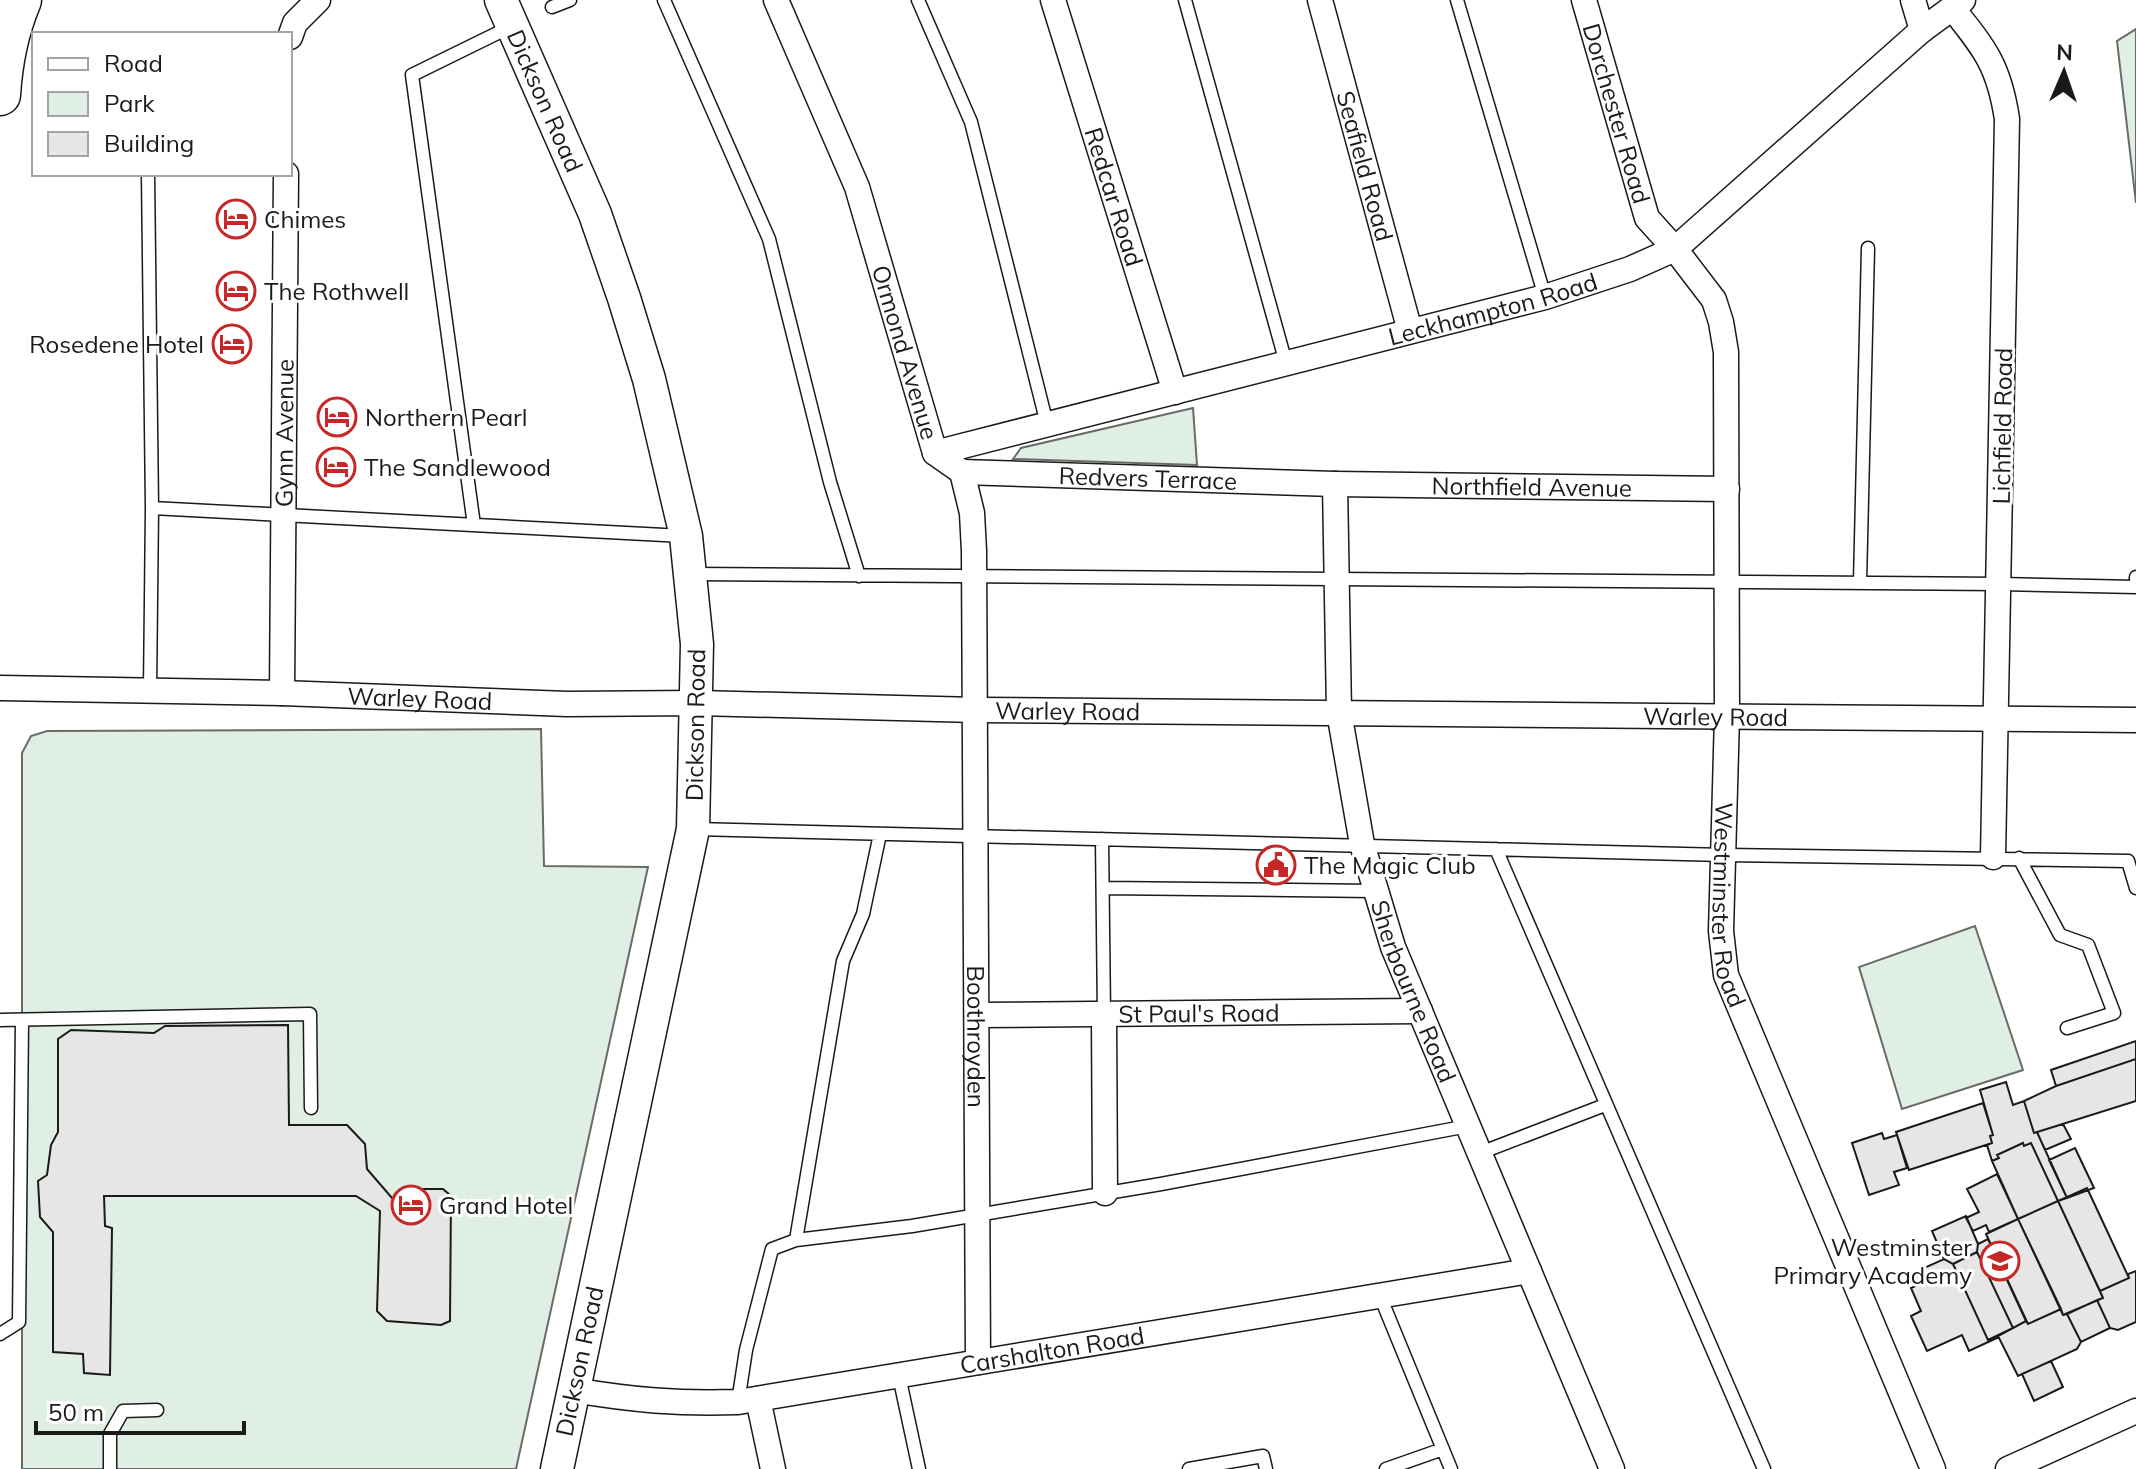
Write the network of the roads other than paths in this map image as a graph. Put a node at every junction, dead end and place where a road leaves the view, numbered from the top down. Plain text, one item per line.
1 (21, 0) edge
2 (318, 0) edge
3 (570, 0) edge
4 (664, 0) edge
5 (776, 0) edge
6 (918, 0) edge
7 (1053, 0) edge
8 (1185, 0) edge
9 (1320, 0) edge
10 (1457, 0) edge
11 (1584, 0) edge
12 (1913, 0) edge
13 (1958, 4) edge
14 (552, 7) dead end
15 (507, 13) edge
16 (1922, 30) junction
17 (292, 32) edge
18 (0, 95) edge
19 (148, 176) edge
20 (286, 176) edge
21 (1868, 248) dead end
22 (1675, 249) junction
23 (1545, 297) junction
24 (1714, 300) joint
25 (1410, 331) junction
26 (1286, 363) junction
27 (1175, 392) junction
28 (1047, 424) junction
29 (935, 453) junction
30 (962, 472) junction
31 (1335, 484) junction
32 (1727, 489) junction
33 (152, 508) junction
34 (284, 514) junction
35 (474, 525) junction
36 (686, 536) junction
37 (691, 574) junction
38 (974, 575) junction
39 (859, 576) junction
40 (2136, 577) edge
41 (1336, 578) junction
42 (1860, 582) junction
43 (1727, 583) junction
44 (1999, 584) junction
45 (0, 688) edge
46 (150, 691) junction
47 (282, 693) junction
48 (698, 703) junction
49 (976, 710) junction
50 (1339, 712) junction
51 (1727, 716) junction
52 (1996, 719) junction
53 (2136, 720) edge
54 (693, 829) junction
55 (880, 834) junction
56 (977, 836) junction
57 (1102, 839) junction
58 (1362, 844) junction
59 (1496, 849) junction
60 (1724, 855) junction
61 (1993, 857) junction
62 (2019, 858) junction
63 (1103, 888) junction
64 (2136, 888) edge
65 (1374, 891) junction
66 (1420, 1011) junction
67 (977, 1015) junction
68 (1104, 1016) junction
69 (0, 1020) edge
70 (22, 1020) junction
71 (2067, 1028) dead end
72 (1605, 1105) junction
73 (311, 1108) dead end
74 (1468, 1126) junction
75 (1480, 1153) junction
76 (1105, 1193) junction
77 (978, 1215) junction
78 (796, 1240) junction
79 (1529, 1271) junction
80 (1380, 1296) junction
81 (0, 1334) edge
82 (978, 1362) junction
83 (899, 1376) junction
84 (573, 1390) junction
85 (748, 1400) junction
86 (157, 1410) dead end
87 (2136, 1411) edge
88 (1443, 1449) junction
89 (110, 1469) edge
90 (557, 1469) edge
91 (773, 1469) edge
92 (919, 1469) edge
93 (1189, 1469) edge
94 (1266, 1469) edge
95 (1386, 1469) edge
96 (1451, 1469) edge
97 (1612, 1469) edge
98 (1764, 1469) edge
99 (1933, 1469) edge
100 (2008, 1469) edge

1 - 18 main road
2 - 17 street
3 - 14 lane
4 - 39 lane
5 - 29 street, Ormond Avenue
6 - 28 lane
7 - 27 street, Redcar Road
8 - 26 lane
9 - 25 street, Seafield Road
10 - 23 lane
11 - 22 street, Dorchester Road
12 - 16 street
13 - 16 street, Leckhampton Road
13 - 44 street, Lichfield Road
15 - 35 lane
15 - 36 street, Dickson Road
16 - 22 street, Leckhampton Road
19 - 33 lane
20 - 34 street, Gynn Avenue
21 - 42 lane
22 - 23 street, Leckhampton Road
22 - 24 street, Dorchester Road
23 - 25 street, Leckhampton Road
24 - 32 street, Westminster Road
25 - 26 street, Leckhampton Road
26 - 27 street, Leckhampton Road
27 - 28 street, Leckhampton Road
28 - 29 street, Leckhampton Road
29 - 30 street, Ormond Avenue
30 - 31 street, Redvers Terrace
30 - 38 street
31 - 32 street, Northfield Avenue
31 - 41 street, Sherbourne Road
32 - 43 street, Westminster Road
33 - 34 lane
33 - 46 lane
34 - 35 lane
34 - 47 street, Gynn Avenue
35 - 36 lane
36 - 37 street, Dickson Road
37 - 39 lane
37 - 48 street, Dickson Road
38 - 39 lane
38 - 41 lane
38 - 49 street
40 - 44 lane
41 - 43 lane
41 - 50 street, Sherbourne Road
42 - 43 lane
42 - 44 lane
43 - 51 street, Westminster Road
44 - 52 street, Lichfield Road
45 - 46 street, Warley Road
46 - 47 street, Warley Road
47 - 48 street, Warley Road
48 - 49 street, Warley Road
48 - 54 street, Dickson Road
49 - 50 street, Warley Road
49 - 56 street, Boothroyden
50 - 51 street, Warley Road
50 - 58 street, Sherbourne Road
51 - 52 street, Warley Road
51 - 60 street, Westminster Road
52 - 53 street, Warley Road
52 - 61 street, Lichfield Road
54 - 55 lane
54 - 84 street, Dickson Road
55 - 56 lane
55 - 78 lane
56 - 57 lane
56 - 67 street, Boothroyden
57 - 58 lane
57 - 63 lane
58 - 59 lane
58 - 65 street, Sherbourne Road
59 - 60 lane
59 - 72 lane
60 - 61 lane
60 - 99 street, Westminster Road
61 - 62 lane
62 - 64 lane
62 - 71 lane
63 - 65 lane
63 - 68 lane
65 - 66 street, Sherbourne Road
66 - 68 street, St Paul's Road
66 - 74 street, Sherbourne Road
67 - 68 street, St Paul's Road
67 - 77 street, Boothroyden
68 - 76 street
69 - 70 lane
70 - 73 lane
70 - 81 lane
72 - 75 lane
72 - 98 lane
74 - 75 street, Sherbourne Road
74 - 76 lane
75 - 79 street, Sherbourne Road
76 - 77 lane
77 - 78 lane
77 - 82 street, Boothroyden
78 - 85 lane
79 - 80 street, Carshalton Road
79 - 97 street, Sherbourne Road
80 - 82 street, Carshalton Road
80 - 88 lane
82 - 83 street, Carshalton Road
83 - 85 street, Carshalton Road
83 - 92 lane
84 - 85 street, Carshalton Road
84 - 90 street, Dickson Road
85 - 91 street
86 - 89 lane
87 - 100 street
88 - 95 lane
88 - 96 lane
93 - 94 lane

